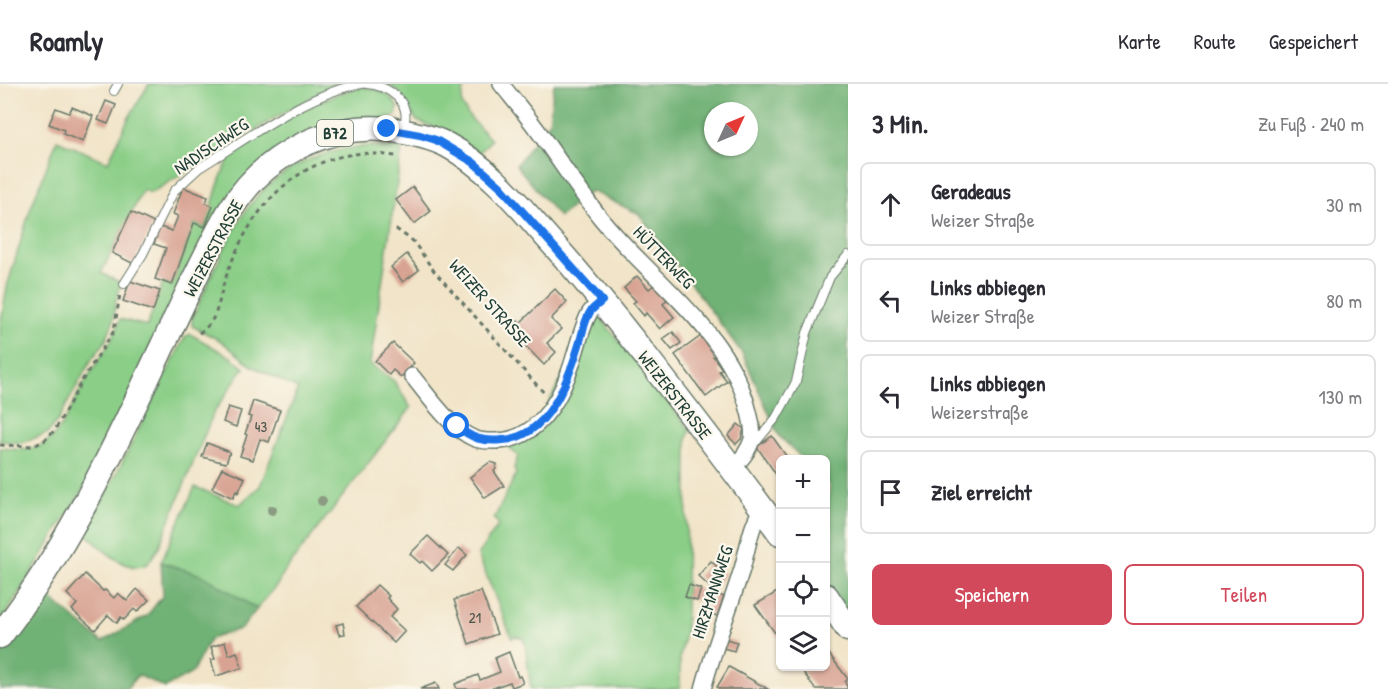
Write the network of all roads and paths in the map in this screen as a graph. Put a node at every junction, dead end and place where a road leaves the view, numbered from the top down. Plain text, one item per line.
1 (364, 84) edge
2 (501, 84) edge
3 (403, 127) junction
4 (396, 156) dead end
5 (396, 229) dead end
6 (848, 255) edge
7 (124, 284) joint
8 (602, 301) junction
9 (199, 333) dead end
10 (412, 376) dead end
11 (559, 396) junction
12 (751, 442) junction
13 (0, 445) edge
14 (732, 469) junction
15 (762, 508) junction
16 (776, 527) edge
17 (830, 603) edge
18 (848, 629) edge
19 (0, 636) edge
20 (703, 689) edge

1 - 3 lane, NADISCHWEG
1 - 7 lane, NADISCHWEG
2 - 12 street, HÜTTERWEG
3 - 8 main road, WEIZERSTRASSE / B72
3 - 19 main road, WEIZERSTRASSE / B72
4 - 9 path
5 - 11 path, WEIZER STRASSE
6 - 12 lane
7 - 13 path
8 - 11 street
8 - 14 main road, WEIZERSTRASSE / B72
10 - 11 street
12 - 14 street
14 - 15 main road, WEIZERSTRASSE / B72
15 - 16 main road, WEIZERSTRASSE / B72
15 - 20 street, HIRZMANNWEG
17 - 18 main road

